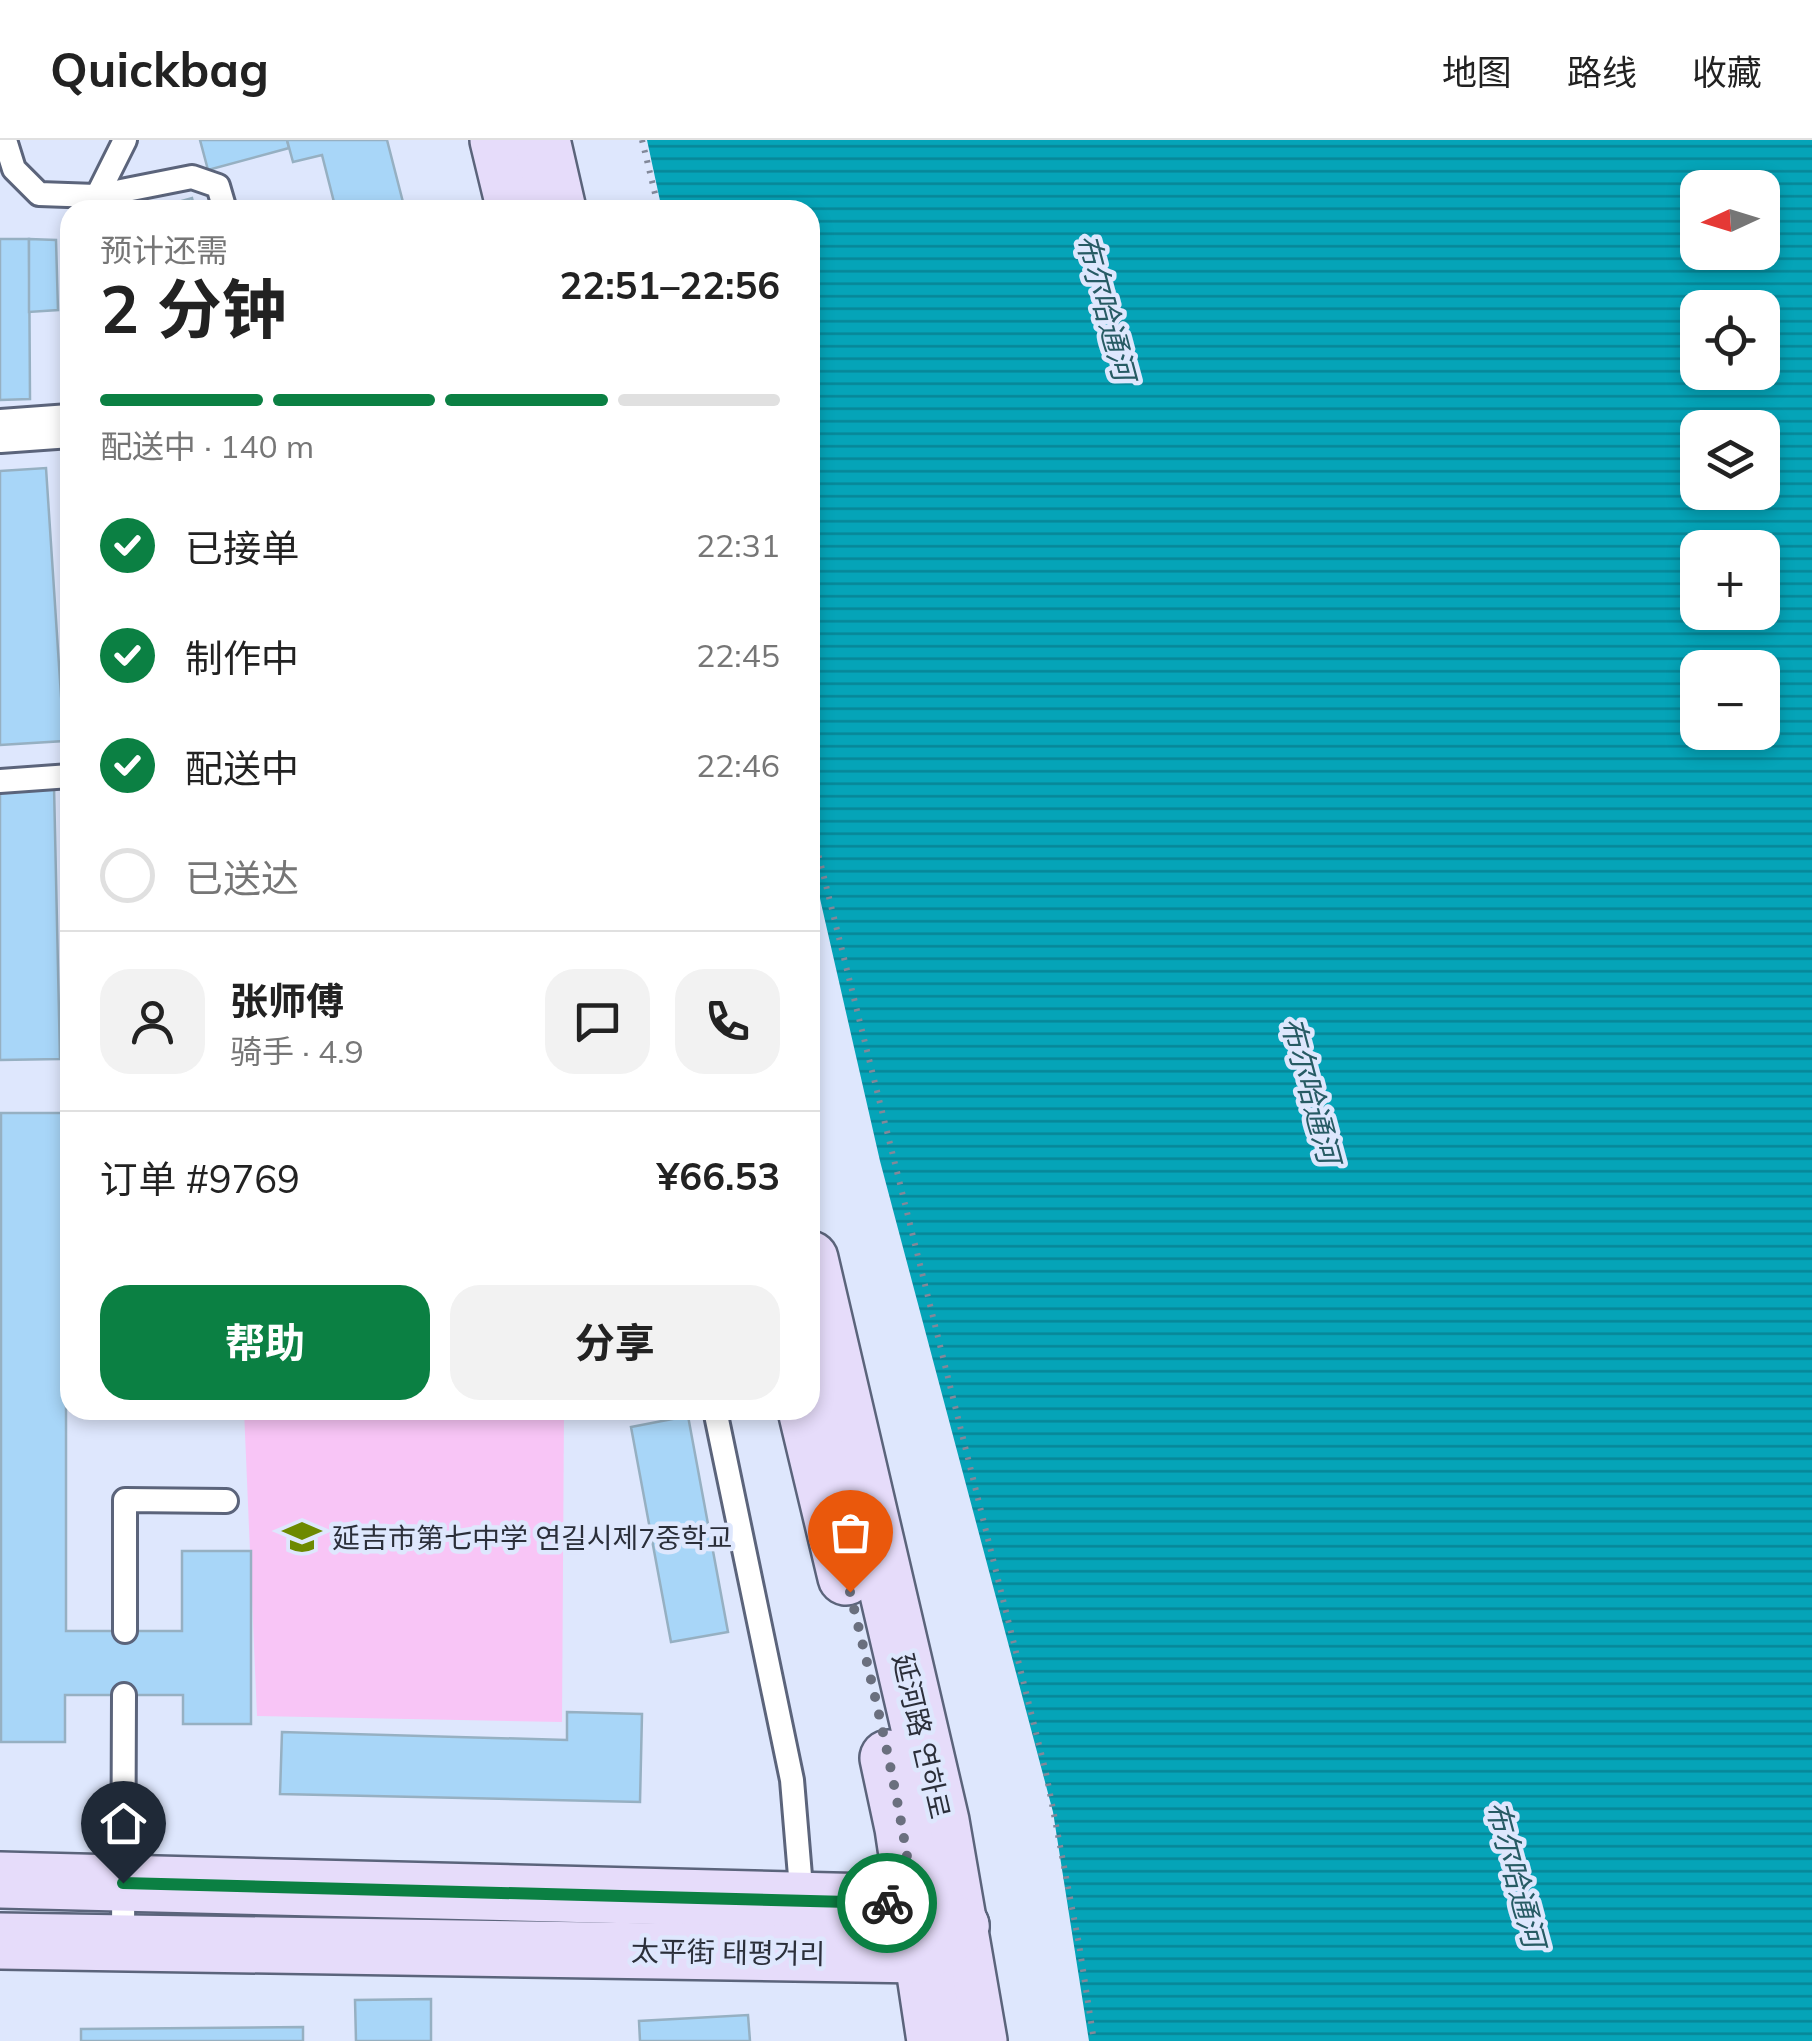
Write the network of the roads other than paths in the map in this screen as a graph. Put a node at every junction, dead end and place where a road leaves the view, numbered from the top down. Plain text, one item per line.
1 (5, 140) edge
2 (125, 140) edge
3 (498, 140) edge
4 (542, 140) edge
5 (75, 200) edge
6 (95, 200) edge
7 (104, 200) edge
8 (222, 200) edge
9 (513, 200) edge
10 (556, 200) edge
11 (60, 427) edge
12 (0, 431) edge
13 (60, 777) edge
14 (0, 781) edge
15 (820, 1301) edge
16 (717, 1420) edge
17 (808, 1420) edge
18 (226, 1501) dead end
19 (125, 1631) dead end
20 (124, 1695) dead end
21 (0, 1880) edge
22 (123, 1883) junction
23 (802, 1900) junction
24 (932, 1928) junction
25 (0, 1940) edge
26 (122, 1943) junction
27 (935, 2041) edge
28 (979, 2041) edge

1 - 5 lane
2 - 6 lane
3 - 9 main road
4 - 10 main road
7 - 8 lane
11 - 12 street
13 - 14 lane
15 - 24 main road, 延河路 연하로
16 - 23 lane
17 - 24 main road, 延河路 연하로
18 - 19 lane
20 - 22 lane
21 - 22 main road, 太平街 태평거리
22 - 23 main road, 太平街 태평거리
22 - 26 lane
23 - 24 main road, 太平街 태평거리
24 - 26 main road, 太平街 태평거리
24 - 27 main road, 延河路 연하로
24 - 28 main road, 延河路 연하로
25 - 26 main road, 太平街 태평거리

